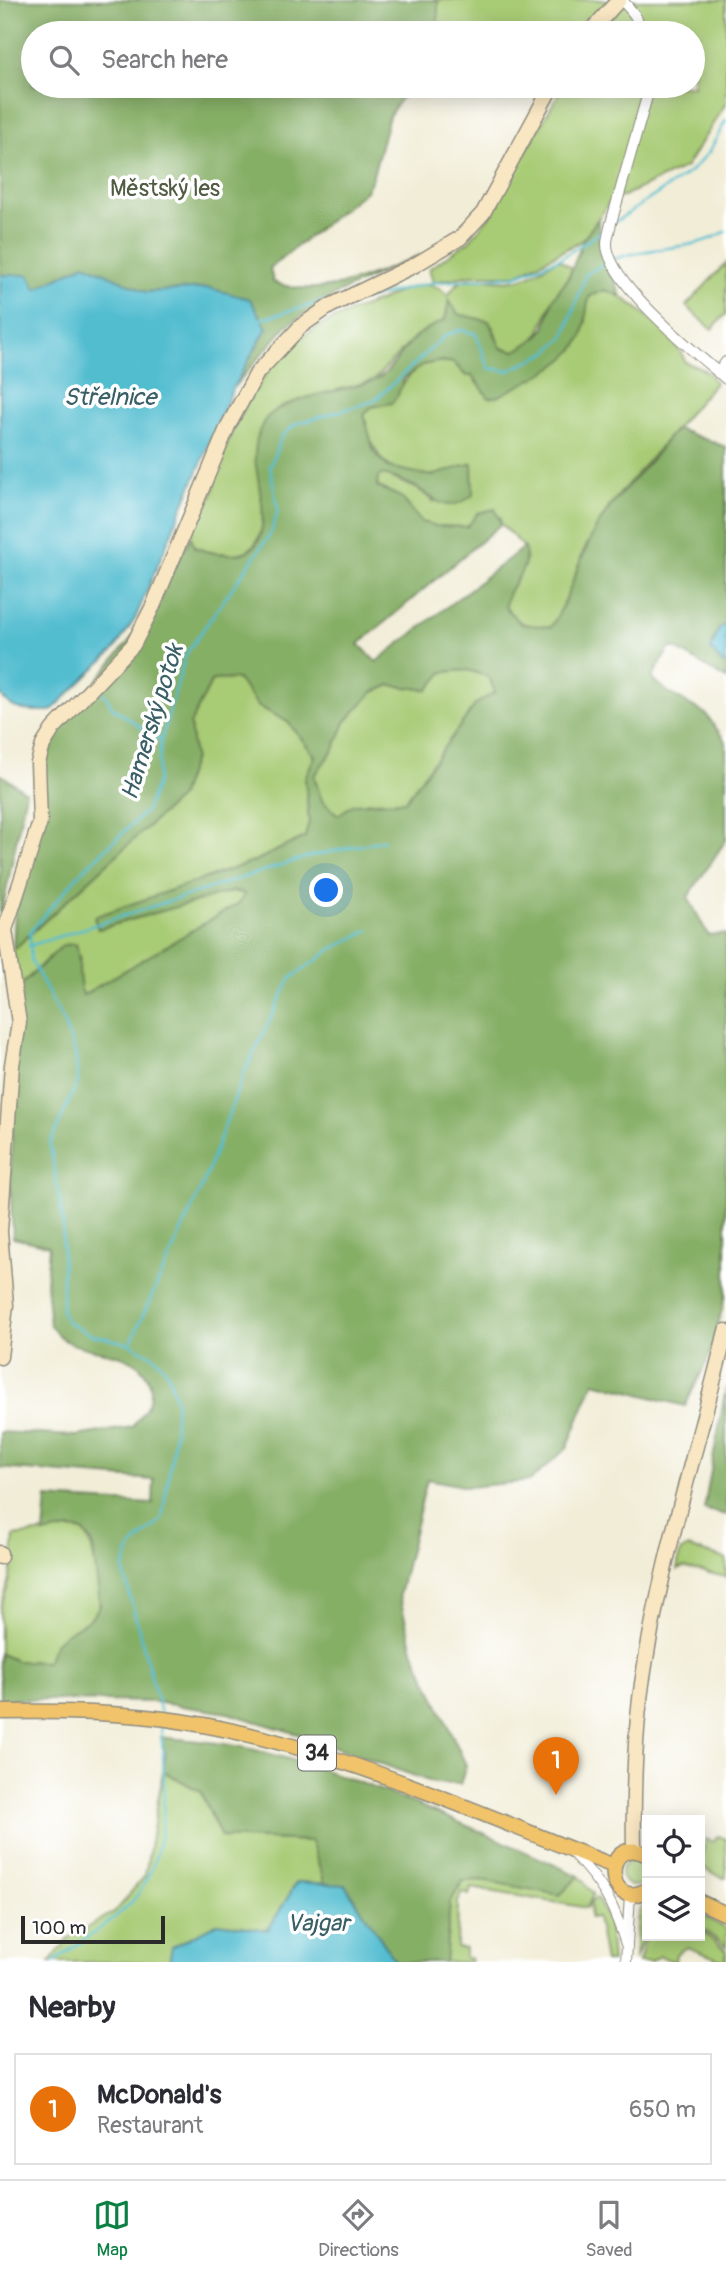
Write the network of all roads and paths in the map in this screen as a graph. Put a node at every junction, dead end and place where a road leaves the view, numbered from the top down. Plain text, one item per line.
1 (620, 0) edge
2 (600, 21) edge
3 (638, 21) edge
4 (545, 98) edge
5 (647, 98) edge
6 (726, 362) edge
7 (722, 376) edge
8 (0, 1231) edge
9 (726, 1331) edge
10 (0, 1357) edge
11 (0, 1712) edge
12 (567, 1848) junction
13 (641, 1853) edge
14 (614, 1866) junction
15 (642, 1891) edge
16 (630, 1894) junction
17 (705, 1904) edge
18 (726, 1914) edge
19 (627, 1947) junction
20 (626, 1962) edge

1 - 2 street
1 - 3 street
4 - 8 street
5 - 7 street
6 - 7 street
8 - 10 street
9 - 13 street
11 - 12 main road, 34
12 - 14 main road, 34
12 - 19 street
13 - 14 main road
14 - 16 main road
15 - 16 main road
16 - 19 street
17 - 18 main road
19 - 20 street

